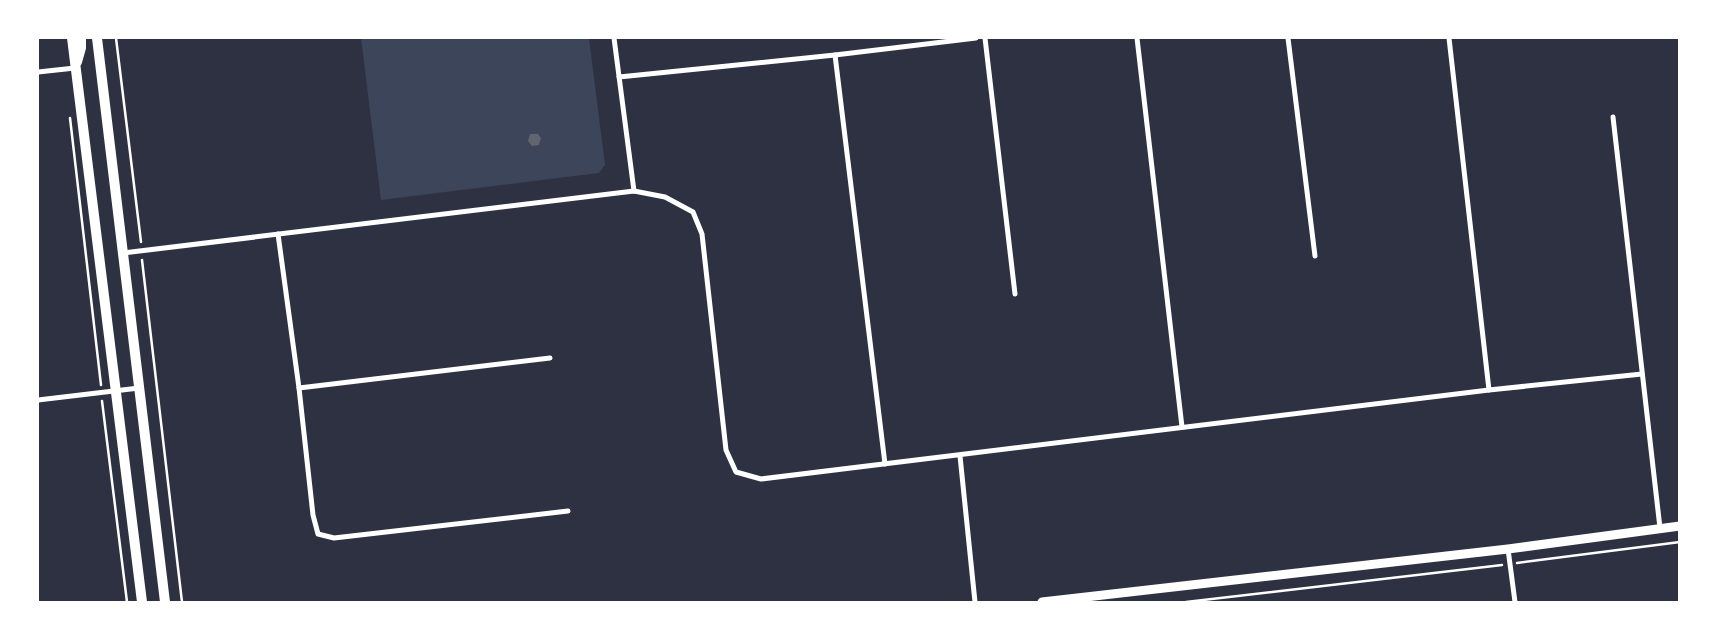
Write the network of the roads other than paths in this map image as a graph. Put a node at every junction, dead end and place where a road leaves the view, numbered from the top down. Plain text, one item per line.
1 (72, 38) edge
2 (80, 38) edge
3 (97, 38) edge
4 (614, 38) edge
5 (976, 38) edge
6 (985, 38) edge
7 (1137, 38) edge
8 (1288, 38) edge
9 (1449, 38) edge
10 (836, 55) junction
11 (75, 68) junction
12 (38, 72) edge
13 (619, 77) junction
14 (1613, 117) dead end
15 (634, 191) junction
16 (278, 234) junction
17 (123, 252) junction
18 (1315, 256) dead end
19 (1015, 294) dead end
20 (550, 358) dead end
21 (1642, 374) junction
22 (140, 388) junction
23 (299, 388) junction
24 (116, 390) junction
25 (1489, 390) junction
26 (38, 400) edge
27 (1182, 427) junction
28 (960, 456) junction
29 (885, 464) junction
30 (568, 511) dead end
31 (1680, 526) edge
32 (1660, 528) junction
33 (1508, 549) junction
34 (142, 602) edge
35 (165, 602) edge
36 (975, 602) edge
37 (1042, 602) edge
38 (1515, 602) edge

1 - 11 main road
2 - 11 main road
3 - 17 main road
4 - 13 street
5 - 10 street
6 - 19 street
7 - 27 street
8 - 18 street
9 - 25 street
10 - 13 street
10 - 29 street
11 - 12 street
11 - 24 main road
13 - 15 street
14 - 21 street
15 - 16 street
15 - 29 street
16 - 17 street
16 - 23 street
17 - 22 main road
20 - 23 street
21 - 25 street
21 - 32 street
22 - 24 street
22 - 35 main road
23 - 30 street
24 - 26 street
24 - 34 main road
25 - 27 street
27 - 28 street
28 - 29 street
28 - 36 street
31 - 32 street
32 - 33 street
33 - 37 street
33 - 38 street

